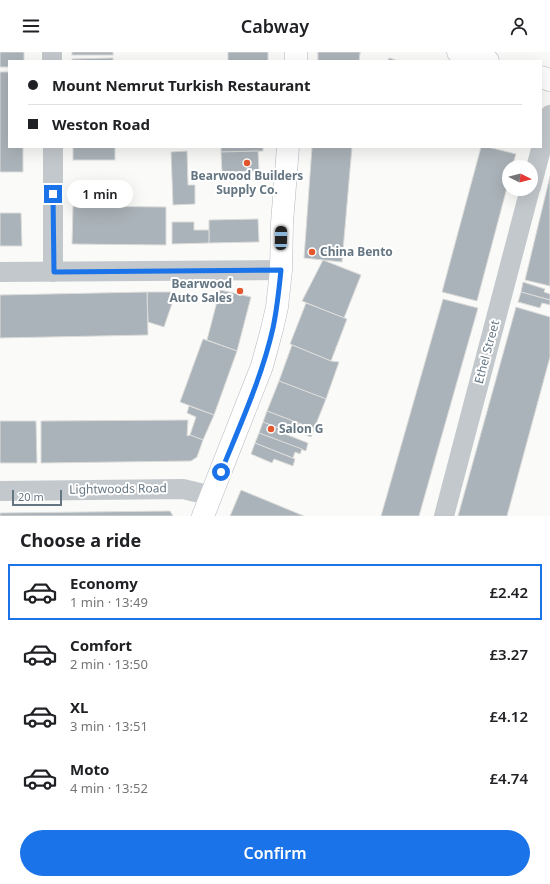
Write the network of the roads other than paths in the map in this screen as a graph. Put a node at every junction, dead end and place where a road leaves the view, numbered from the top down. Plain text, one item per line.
1 (458, 52) edge
2 (485, 60) edge
3 (550, 115) edge
4 (542, 146) edge
5 (53, 148) edge
6 (288, 148) edge
7 (541, 148) edge
8 (538, 161) edge
9 (529, 196) edge
10 (281, 270) junction
11 (0, 272) edge
12 (54, 272) junction
13 (0, 491) edge
14 (212, 496) junction
15 (203, 516) edge
16 (444, 516) edge

1 - 2 main road
3 - 4 street, Ethel Street
5 - 12 street
6 - 10 main road
7 - 8 street, Ethel Street
9 - 16 street, Ethel Street
10 - 12 street
10 - 14 main road
11 - 12 street
13 - 14 street, Lightwoods Road
14 - 15 main road

